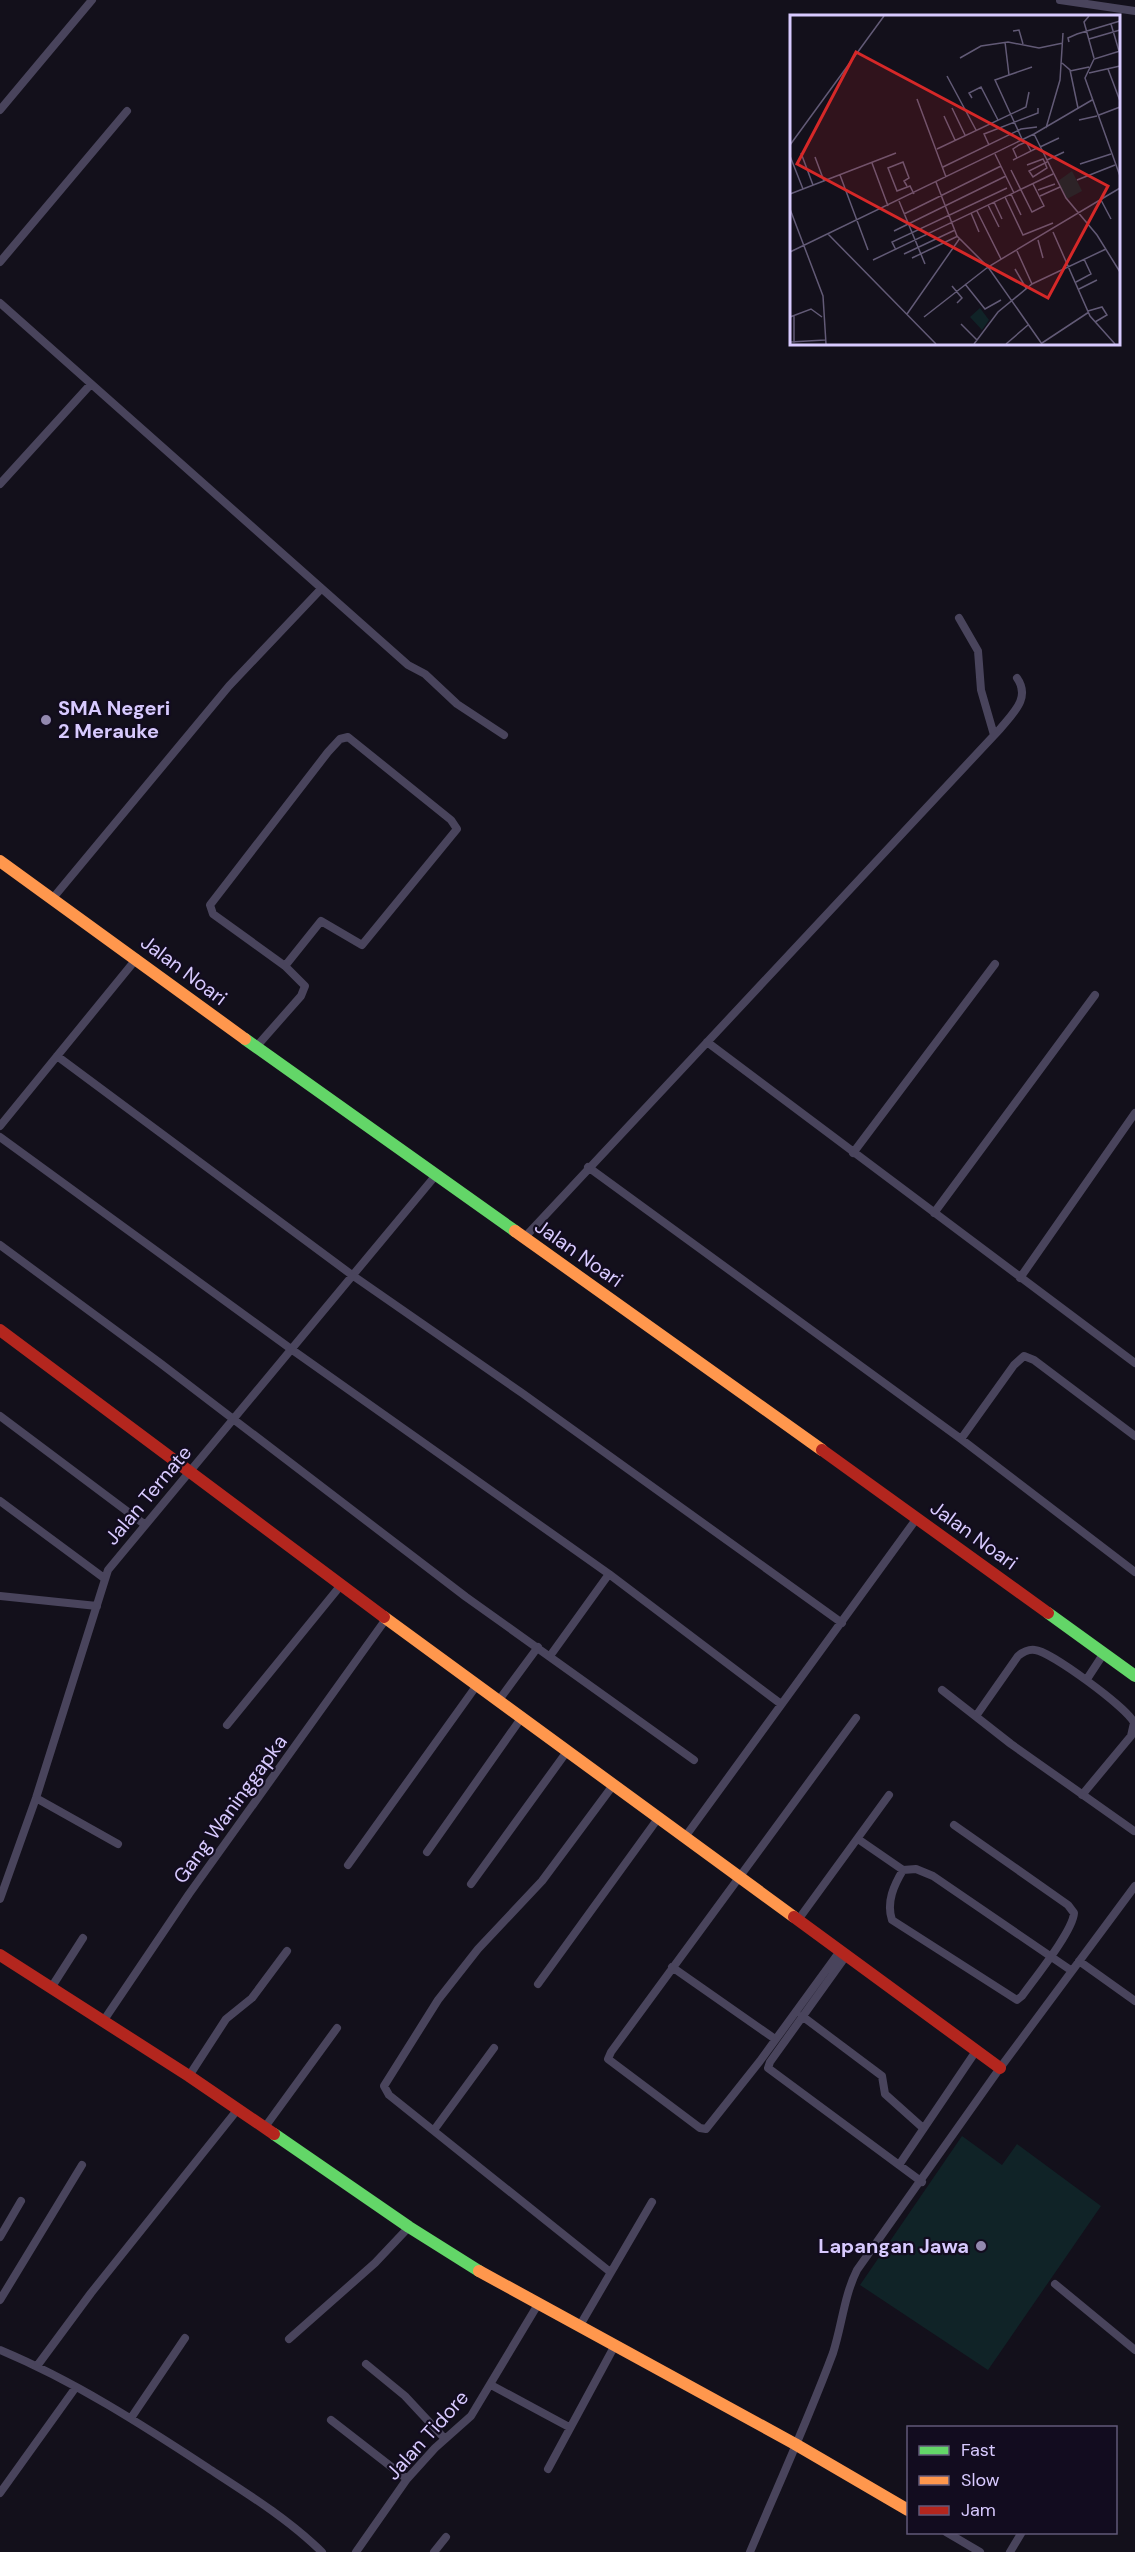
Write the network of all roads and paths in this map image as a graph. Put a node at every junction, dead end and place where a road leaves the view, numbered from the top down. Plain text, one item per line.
1 (92, 0) edge
2 (1060, 0) edge
3 (1135, 11) edge
4 (0, 110) edge
5 (127, 111) dead end
6 (0, 262) edge
7 (0, 303) edge
8 (91, 384) junction
9 (0, 484) edge
10 (321, 589) junction
11 (959, 618) dead end
12 (1017, 678) dead end
13 (504, 735) dead end
14 (994, 735) junction
15 (0, 861) edge
16 (53, 898) junction
17 (137, 958) junction
18 (995, 964) dead end
19 (285, 966) junction
20 (1095, 994) dead end
21 (707, 1042) junction
22 (256, 1047) junction
23 (57, 1056) junction
24 (1135, 1113) edge
25 (0, 1126) edge
26 (0, 1137) edge
27 (853, 1153) junction
28 (588, 1167) junction
29 (436, 1175) junction
30 (933, 1213) junction
31 (524, 1238) junction
32 (0, 1245) edge
33 (352, 1275) junction
34 (1020, 1278) junction
35 (0, 1330) edge
36 (291, 1349) junction
37 (1135, 1362) edge
38 (0, 1416) edge
39 (234, 1418) junction
40 (1135, 1436) edge
41 (961, 1439) junction
42 (188, 1472) junction
43 (0, 1502) edge
44 (917, 1518) junction
45 (144, 1524) junction
46 (1135, 1572) edge
47 (609, 1574) junction
48 (104, 1578) junction
49 (341, 1586) junction
50 (0, 1596) edge
51 (97, 1606) junction
52 (386, 1619) junction
53 (842, 1623) junction
54 (538, 1647) junction
55 (1104, 1653) junction
56 (550, 1656) junction
57 (1135, 1676) edge
58 (1087, 1679) junction
59 (477, 1685) junction
60 (942, 1690) dead end
61 (499, 1700) junction
62 (781, 1704) junction
63 (976, 1716) junction
64 (522, 1717) junction
65 (856, 1718) dead end
66 (228, 1725) dead end
67 (568, 1750) junction
68 (694, 1760) dead end
69 (614, 1784) junction
70 (889, 1795) dead end
71 (1082, 1795) junction
72 (36, 1798) junction
73 (660, 1818) junction
74 (954, 1825) dead end
75 (1134, 1832) edge
76 (685, 1837) junction
77 (858, 1839) junction
78 (118, 1844) dead end
79 (427, 1852) dead end
80 (348, 1865) dead end
81 (903, 1870) junction
82 (740, 1878) junction
83 (471, 1884) dead end
84 (1135, 1886) edge
85 (0, 1899) edge
86 (798, 1920) junction
87 (83, 1938) dead end
88 (287, 1951) dead end
89 (843, 1954) junction
90 (0, 1955) edge
91 (1051, 1955) junction
92 (1079, 1961) junction
93 (672, 1967) junction
94 (1072, 1971) junction
95 (538, 1984) dead end
96 (51, 1988) junction
97 (1135, 2001) edge
98 (802, 2016) junction
99 (104, 2020) junction
100 (337, 2028) dead end
101 (775, 2038) junction
102 (494, 2048) dead end
103 (976, 2051) junction
104 (1000, 2068) junction
105 (189, 2076) junction
106 (238, 2109) junction
107 (265, 2127) junction
108 (923, 2128) junction
109 (434, 2130) junction
110 (82, 2165) dead end
111 (902, 2166) junction
112 (920, 2180) junction
113 (21, 2201) dead end
114 (652, 2202) dead end
115 (409, 2226) junction
116 (0, 2237) edge
117 (609, 2271) junction
118 (1055, 2283) dead end
119 (0, 2300) edge
120 (537, 2306) junction
121 (579, 2327) junction
122 (185, 2338) dead end
123 (289, 2339) dead end
124 (614, 2347) junction
125 (0, 2350) edge
126 (1135, 2350) edge
127 (366, 2364) dead end
128 (37, 2366) junction
129 (491, 2385) junction
130 (76, 2387) junction
131 (131, 2418) junction
132 (331, 2420) dead end
133 (569, 2427) junction
134 (445, 2439) junction
135 (795, 2444) junction
136 (548, 2469) dead end
137 (407, 2479) junction
138 (0, 2493) edge
139 (907, 2509) edge
140 (949, 2534) edge
141 (1021, 2534) edge
142 (447, 2537) dead end
143 (322, 2552) edge
144 (356, 2552) edge
145 (434, 2552) edge
146 (750, 2552) edge
147 (980, 2552) edge
148 (1010, 2552) edge

1 - 4 street
2 - 3 street
5 - 6 street
7 - 8 street
8 - 9 street
8 - 10 street
10 - 13 street
10 - 16 street
11 - 14 street
12 - 14 street
14 - 21 street
15 - 16 street, Jalan Noari
16 - 17 street, Jalan Noari
17 - 22 street, Jalan Noari
17 - 23 street
18 - 27 street
19 - 19 street
19 - 22 street
20 - 30 street
21 - 27 street
21 - 28 street
22 - 29 street, Jalan Noari
23 - 25 street
23 - 33 street
24 - 34 street
26 - 36 street
27 - 30 street
28 - 31 street
28 - 41 street
29 - 31 street, Jalan Noari
29 - 33 street, Jalan Ternate
30 - 34 street
31 - 44 street, Jalan Noari
32 - 39 street
33 - 36 street, Jalan Ternate
33 - 53 street
34 - 37 street
35 - 42 street
36 - 39 street, Jalan Ternate
36 - 47 street
38 - 45 street
39 - 42 street, Jalan Ternate
39 - 54 street
40 - 41 street
41 - 46 street
42 - 45 street, Jalan Ternate
42 - 49 street
43 - 48 street
44 - 53 street
44 - 55 street, Jalan Noari
45 - 48 street, Jalan Ternate
47 - 56 street
47 - 62 street
48 - 51 street, Jalan Ternate
49 - 52 street
49 - 66 street
50 - 51 street
51 - 72 street, Jalan Ternate
52 - 59 street
52 - 99 street, Gang Waninggapka
53 - 62 street
54 - 56 street
54 - 61 street
55 - 57 street, Jalan Noari
55 - 58 street
56 - 68 street
58 - 63 street
58 - 71 street
59 - 61 street
59 - 80 street
60 - 63 street
61 - 64 street
62 - 76 street
63 - 71 street
64 - 67 street
64 - 79 street
65 - 82 street
67 - 69 street
67 - 83 street
69 - 73 street
69 - 109 street
70 - 77 street
71 - 75 street
72 - 78 street
72 - 85 street, Jalan Ternate
73 - 76 street
73 - 95 street
74 - 91 street
76 - 82 street
77 - 81 street
77 - 86 street
81 - 91 street
81 - 91 street
82 - 86 street
82 - 93 street
84 - 92 street
86 - 89 street
87 - 96 street
88 - 105 street
89 - 98 street
89 - 101 street
89 - 103 street
90 - 96 street
91 - 94 street
92 - 94 street
92 - 97 street
93 - 101 street
93 - 101 street
94 - 104 street
96 - 99 street
98 - 108 street
98 - 111 street
99 - 105 street
100 - 107 street
102 - 109 street
103 - 104 street
103 - 108 street
104 - 112 street
105 - 106 street
106 - 107 street
106 - 128 street
107 - 115 street
108 - 111 street
109 - 117 street
110 - 119 street
111 - 112 street
112 - 135 street
113 - 116 street
114 - 117 street
115 - 120 street
115 - 123 street
117 - 121 street
118 - 126 street
120 - 121 street
120 - 129 street, Jalan Tidore
121 - 124 street
122 - 131 street
124 - 133 street
124 - 135 street
125 - 128 street
127 - 134 street
128 - 130 street
129 - 133 street
129 - 134 street, Jalan Tidore
130 - 131 street
130 - 138 street
131 - 143 street
132 - 137 street
133 - 136 street
134 - 137 street, Jalan Tidore
135 - 139 street
135 - 146 street
137 - 144 street, Jalan Tidore
140 - 147 street
141 - 148 street
142 - 145 street

